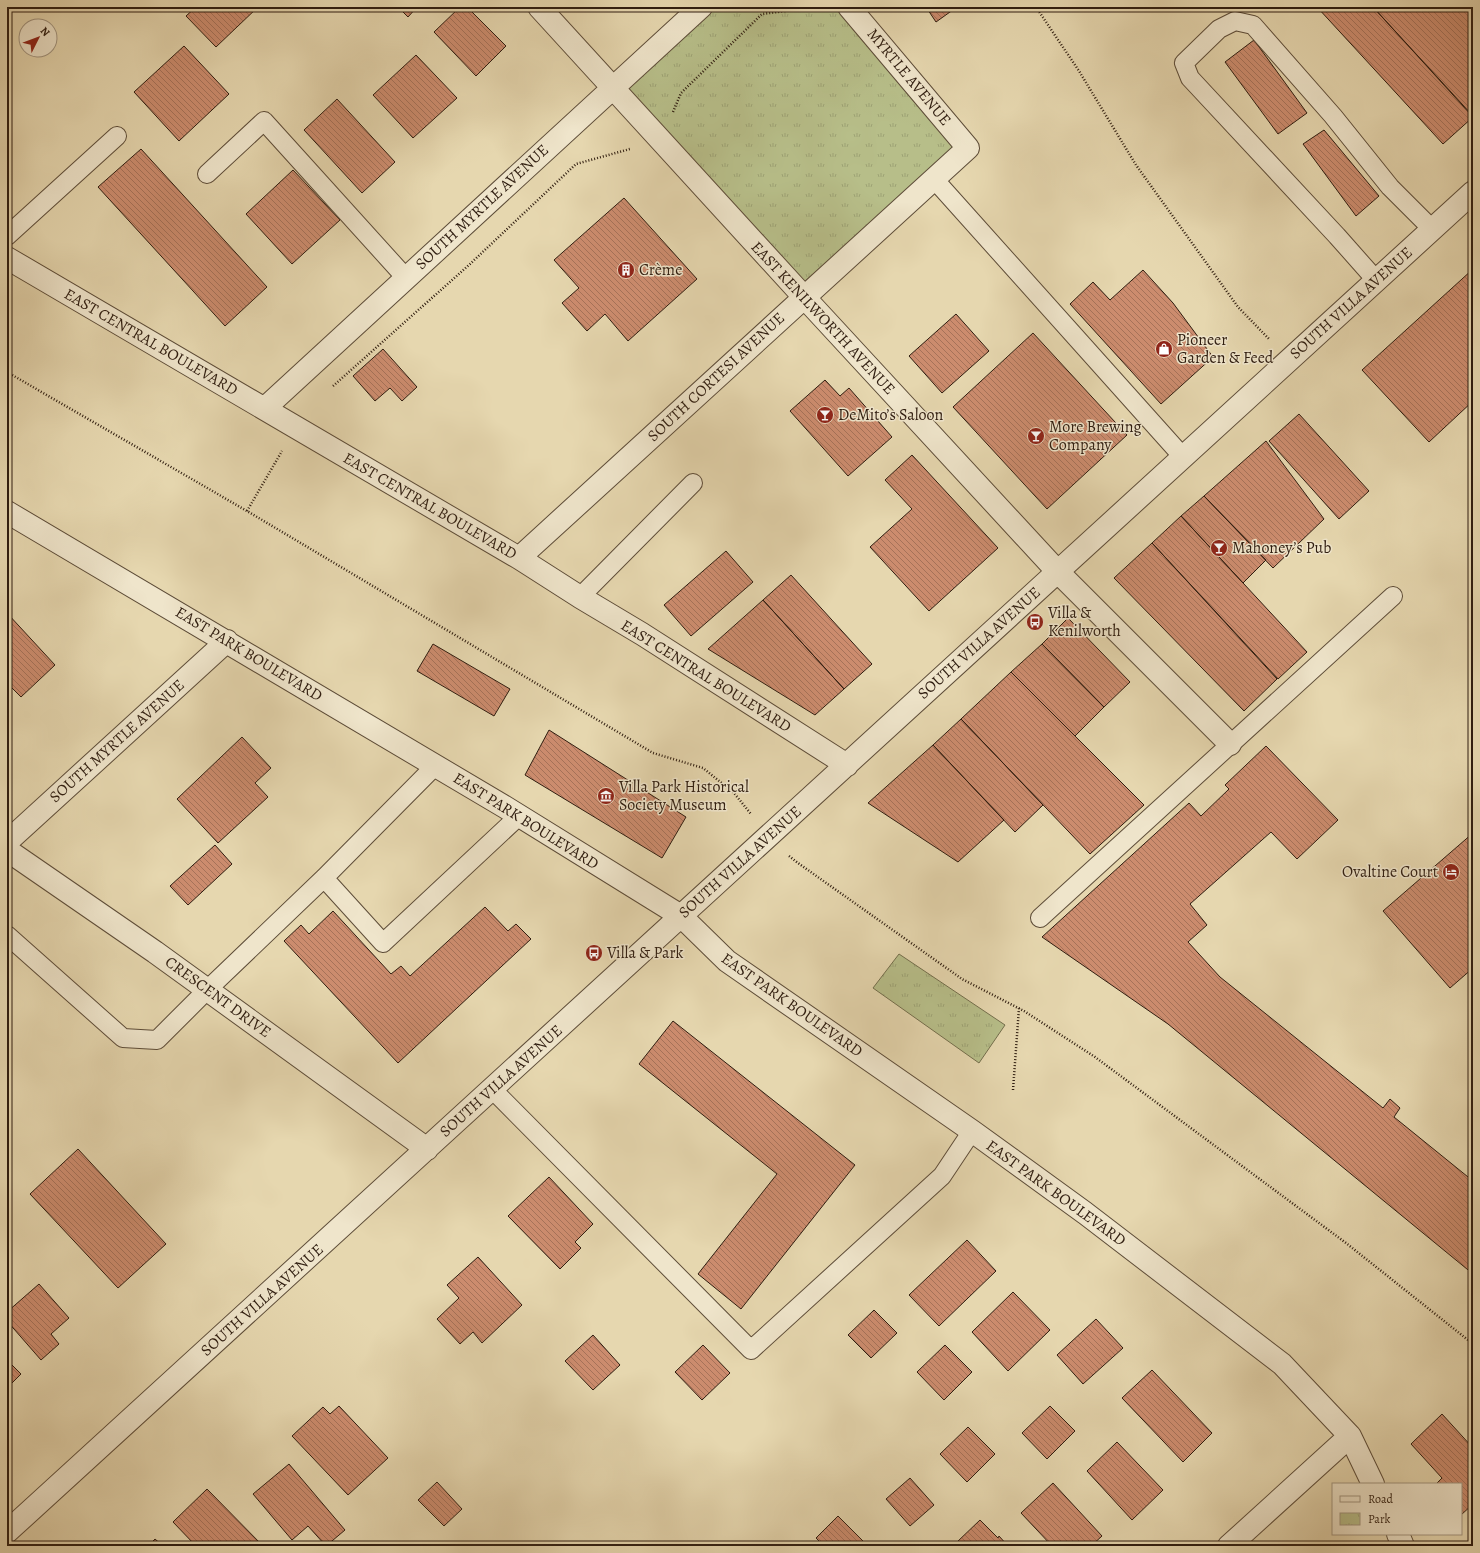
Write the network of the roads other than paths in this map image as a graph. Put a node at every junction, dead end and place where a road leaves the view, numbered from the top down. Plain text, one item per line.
1 (539, 7) edge
2 (701, 7) edge
3 (849, 7) edge
4 (613, 87) junction
5 (117, 136) dead end
6 (968, 148) joint
7 (206, 174) dead end
8 (934, 179) junction
9 (1473, 192) edge
10 (1432, 229) junction
11 (7, 236) edge
12 (7, 258) edge
13 (406, 278) junction
14 (1376, 280) junction
15 (804, 297) junction
16 (264, 408) junction
17 (1183, 457) junction
18 (693, 483) dead end
19 (7, 512) edge
20 (519, 558) junction
21 (1058, 572) junction
22 (1393, 596) dead end
23 (580, 597) junction
24 (227, 641) junction
25 (1230, 744) junction
26 (847, 764) junction
27 (436, 765) junction
28 (519, 816) junction
29 (7, 842) edge
30 (7, 850) edge
31 (324, 878) junction
32 (681, 916) junction
33 (1040, 918) dead end
34 (7, 935) edge
35 (207, 990) junction
36 (492, 1089) junction
37 (972, 1131) junction
38 (427, 1149) junction
39 (1350, 1436) junction
40 (1373, 1483) edge
41 (7, 1532) edge
42 (1398, 1535) edge
43 (1229, 1546) edge
44 (1403, 1546) edge

1 - 4 street, EAST KENILWORTH AVENUE
2 - 4 street, SOUTH MYRTLE AVENUE
3 - 6 street, MYRTLE AVENUE
4 - 13 street, SOUTH MYRTLE AVENUE
4 - 15 street, EAST KENILWORTH AVENUE
5 - 11 lane
6 - 8 street, SOUTH CORTESI AVENUE
7 - 13 lane
8 - 15 street, SOUTH CORTESI AVENUE
8 - 17 lane
9 - 10 street, SOUTH VILLA AVENUE
10 - 14 street, SOUTH VILLA AVENUE
10 - 14 lane
12 - 16 street, EAST CENTRAL BOULEVARD
13 - 16 street, SOUTH MYRTLE AVENUE
14 - 17 street, SOUTH VILLA AVENUE
15 - 20 street, SOUTH CORTESI AVENUE
15 - 21 street, EAST KENILWORTH AVENUE
16 - 20 street, EAST CENTRAL BOULEVARD
17 - 21 street, SOUTH VILLA AVENUE
18 - 23 lane
19 - 24 street, EAST PARK BOULEVARD
20 - 23 street, EAST CENTRAL BOULEVARD
21 - 25 street, EAST KENILWORTH AVENUE
21 - 26 street, SOUTH VILLA AVENUE
22 - 25 lane
23 - 26 street, EAST CENTRAL BOULEVARD
24 - 27 street, EAST PARK BOULEVARD
24 - 29 street, SOUTH MYRTLE AVENUE
25 - 33 lane
26 - 32 street, SOUTH VILLA AVENUE
27 - 28 street, EAST PARK BOULEVARD
27 - 31 lane
28 - 31 lane
28 - 32 street, EAST PARK BOULEVARD
30 - 35 street, CRESCENT DRIVE
31 - 35 lane
32 - 36 street, SOUTH VILLA AVENUE
32 - 37 street, EAST PARK BOULEVARD
34 - 35 lane
35 - 38 street, CRESCENT DRIVE
36 - 37 lane
36 - 38 street, SOUTH VILLA AVENUE
37 - 39 street, EAST PARK BOULEVARD
38 - 41 street, SOUTH VILLA AVENUE
39 - 40 street, EAST PARK BOULEVARD
39 - 43 street
42 - 44 street

